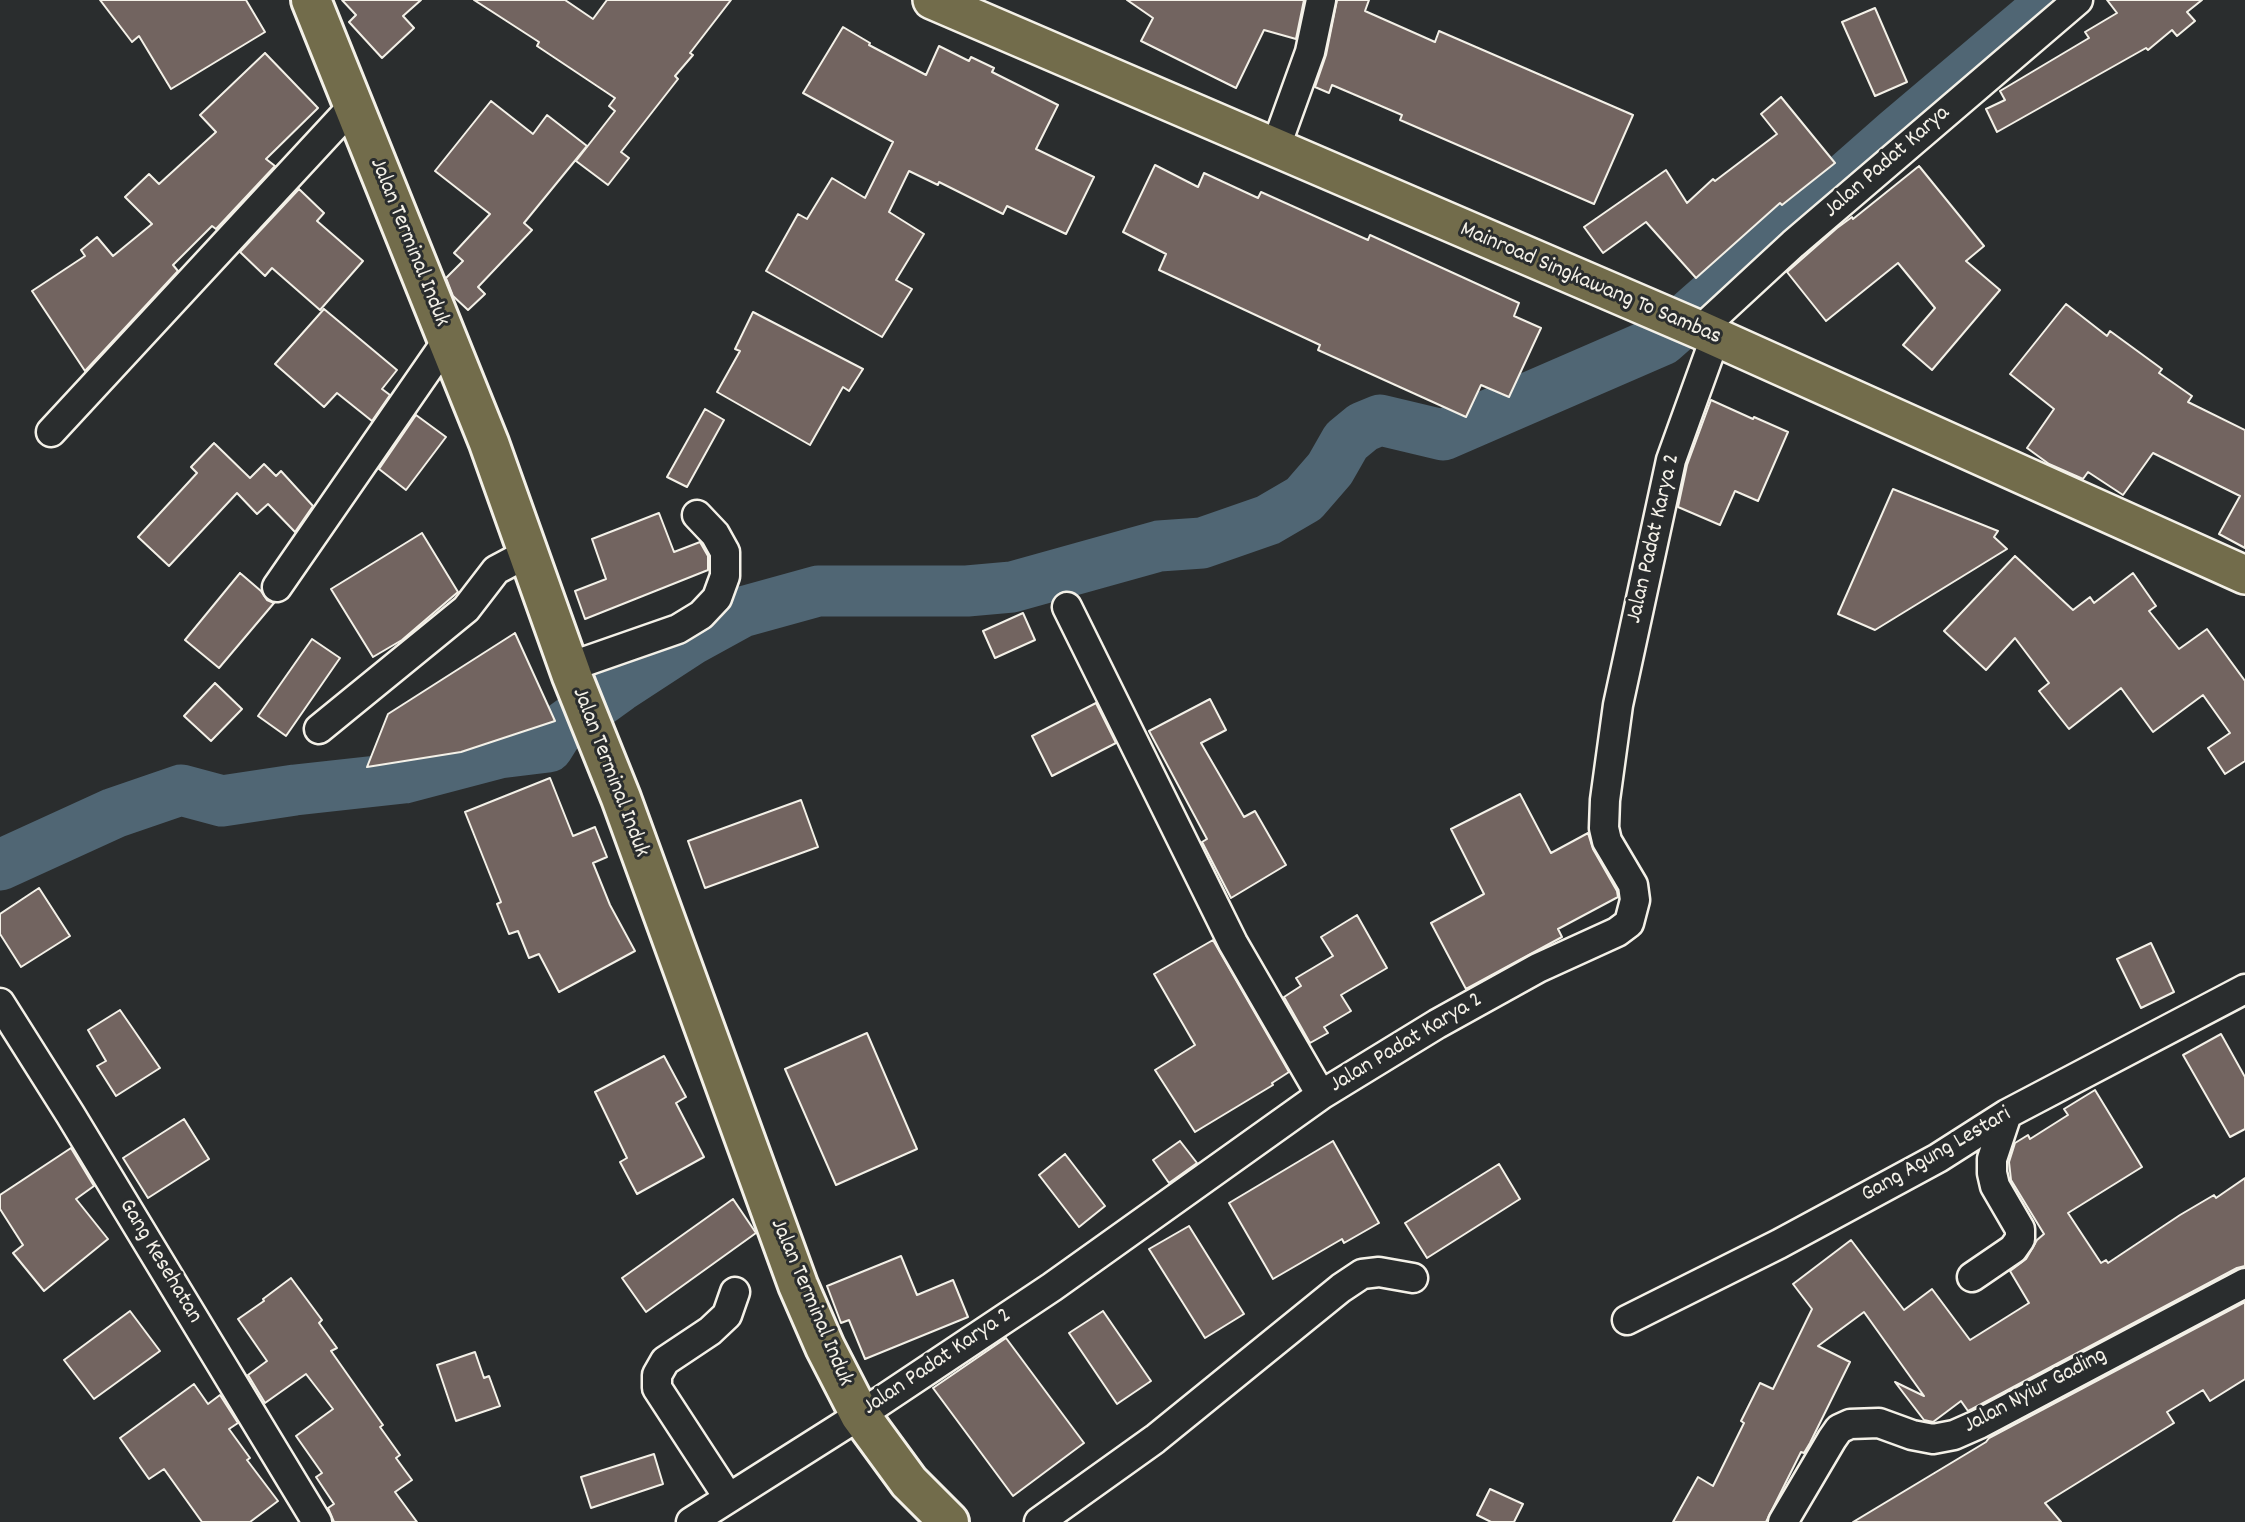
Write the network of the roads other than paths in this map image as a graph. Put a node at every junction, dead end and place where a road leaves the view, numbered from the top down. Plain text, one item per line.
1 (310, 0) edge
2 (932, 0) edge
3 (1321, 0) edge
4 (2078, 0) edge
5 (353, 107) junction
6 (1275, 149) junction
7 (1708, 334) junction
8 (447, 341) junction
9 (51, 432) dead end
10 (696, 515) dead end
11 (528, 553) junction
12 (2245, 575) edge
13 (277, 587) dead end
14 (1067, 607) dead end
15 (570, 672) junction
16 (319, 729) dead end
17 (2245, 989) edge
18 (0, 1003) edge
19 (1321, 1095) junction
20 (2007, 1114) junction
21 (1413, 1278) dead end
22 (1972, 1278) dead end
23 (2245, 1283) edge
24 (735, 1292) dead end
25 (1628, 1320) dead end
26 (860, 1415) junction
27 (728, 1497) junction
28 (317, 1522) edge
29 (691, 1522) edge
30 (949, 1522) edge
31 (1039, 1522) edge
32 (1783, 1522) edge

1 - 5 highway, Jalan Terminal Induk
2 - 6 main road, Mainroad Singkawang To Sambas
3 - 6 street
4 - 7 street, Jalan Padat Karya
5 - 8 highway, Jalan Terminal Induk
5 - 9 street
6 - 7 main road, Mainroad Singkawang To Sambas
7 - 12 main road, Mainroad Singkawang To Sambas
7 - 19 street, Jalan Padat Karya 2
8 - 11 highway, Jalan Terminal Induk
8 - 13 street
10 - 15 street
11 - 15 highway, Jalan Terminal Induk
11 - 16 street
14 - 19 street
15 - 26 highway, Jalan Terminal Induk
17 - 20 street, Gang Agung Lestari
18 - 28 street, Gang Kesehatan
19 - 26 street, Jalan Padat Karya 2
20 - 22 street
20 - 25 street, Gang Agung Lestari
21 - 31 street
23 - 32 street, Jalan Nyiur Gading
24 - 27 street
26 - 27 street, Jalan Padat Karya 2
26 - 30 highway, Jalan Terminal Induk
27 - 29 street, Jalan Padat Karya 2

